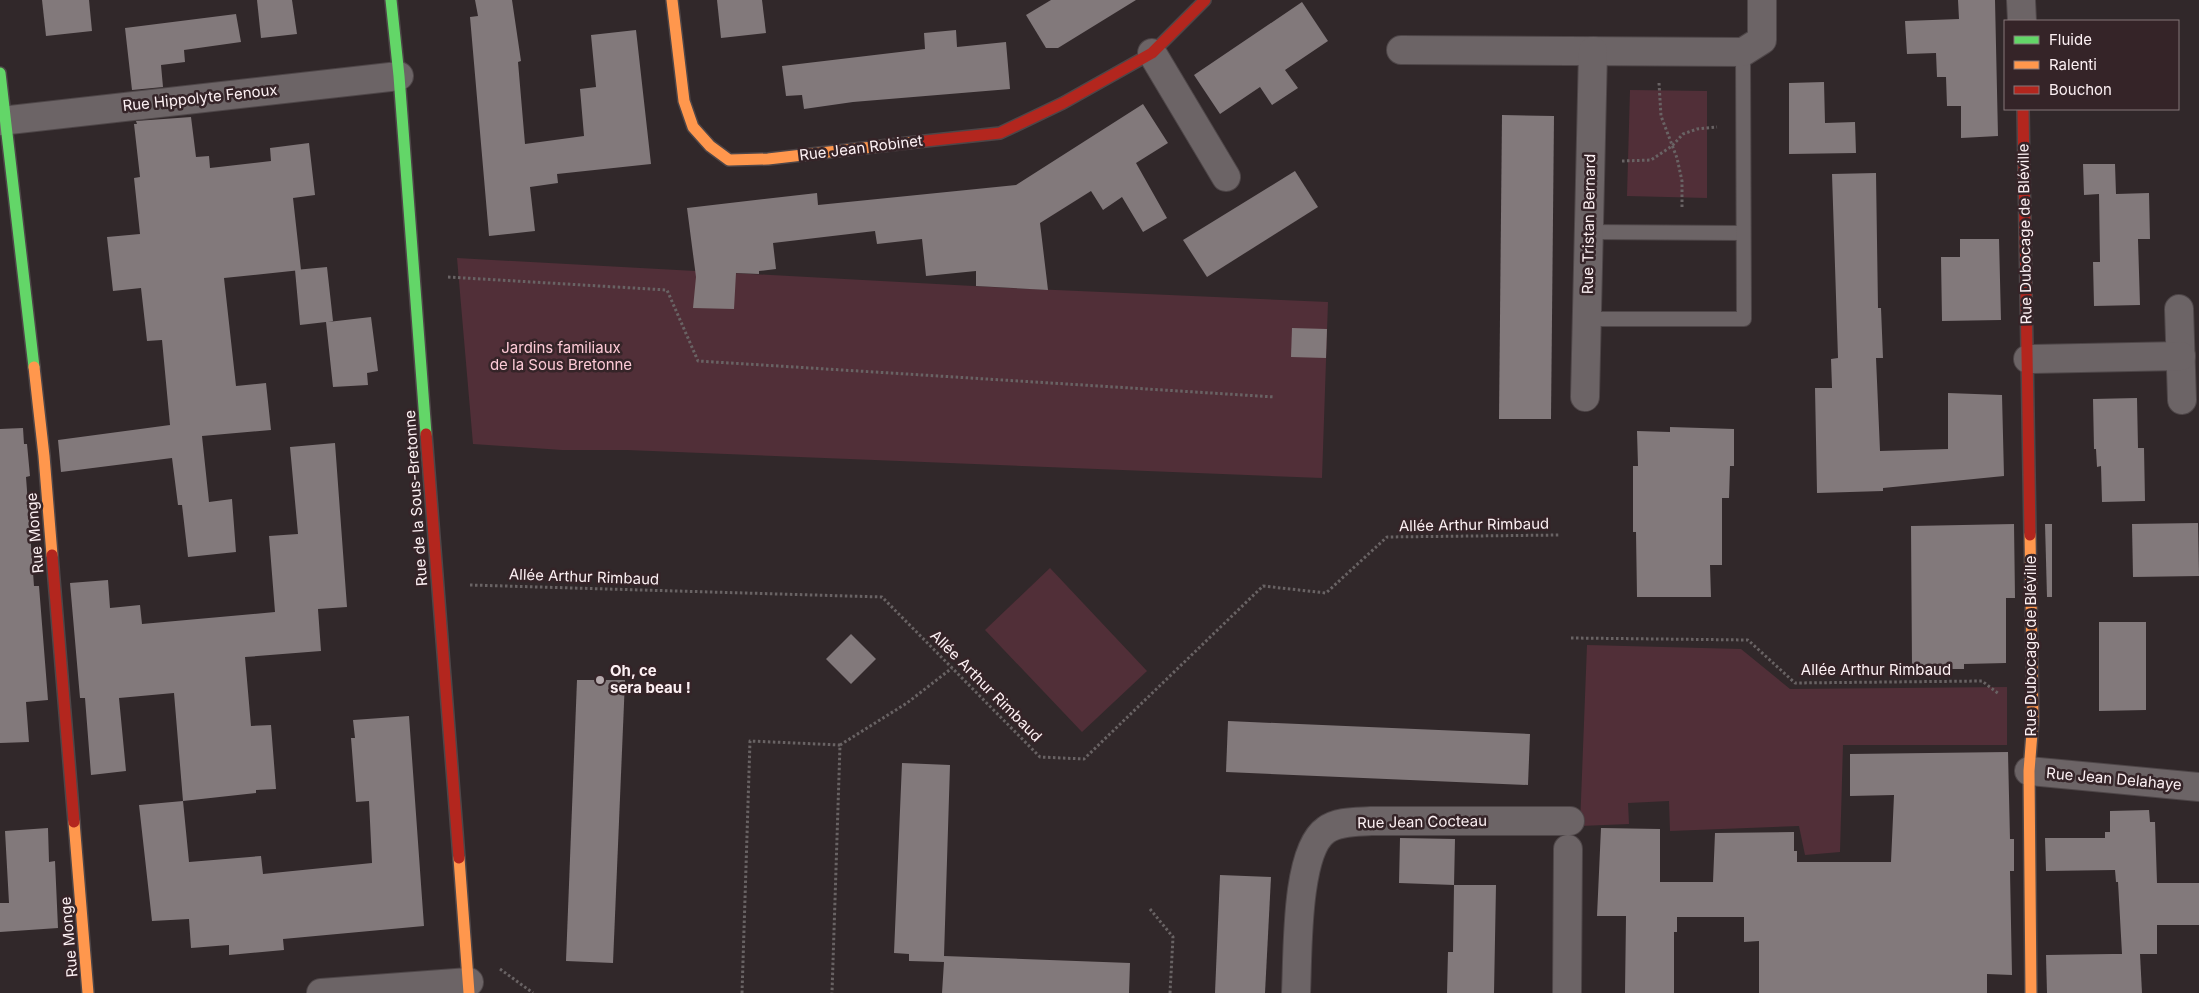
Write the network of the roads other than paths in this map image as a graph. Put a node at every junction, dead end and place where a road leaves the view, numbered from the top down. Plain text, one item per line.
1 (391, 0) edge
2 (672, 0) edge
3 (1205, 0) edge
4 (1762, 0) edge
5 (2021, 0) edge
6 (2022, 20) edge
7 (1401, 50) dead end
8 (1592, 50) junction
9 (1743, 52) junction
10 (1152, 54) junction
11 (0, 73) edge
12 (399, 76) junction
13 (2023, 110) edge
14 (3, 121) edge
15 (1226, 177) dead end
16 (1588, 232) junction
17 (1743, 233) junction
18 (2180, 309) dead end
19 (1587, 319) junction
20 (2181, 356) junction
21 (2028, 359) junction
22 (1585, 397) dead end
23 (2182, 400) dead end
24 (2029, 772) junction
25 (2199, 787) edge
26 (1570, 822) dead end
27 (1568, 850) dead end
28 (469, 988) edge
29 (88, 993) edge
30 (321, 993) edge
31 (1296, 993) edge
32 (1567, 993) edge
33 (2031, 993) edge

1 - 12 street, Rue de la Sous-Bretonne
2 - 10 street, Rue Jean Robinet
3 - 10 street, Rue Jean Robinet
4 - 9 street
5 - 6 street
7 - 8 street
8 - 9 street
8 - 16 street, Rue Tristan Bernard
9 - 17 lane
10 - 15 street
11 - 14 street, Rue Monge
12 - 14 street, Rue Hippolyte Fenoux
12 - 28 street, Rue de la Sous-Bretonne
13 - 21 street, Rue Dubocage de Bléville
14 - 29 street, Rue Monge
16 - 17 lane
16 - 19 street, Rue Tristan Bernard
17 - 19 lane
18 - 20 street
19 - 22 street, Rue Tristan Bernard
20 - 21 street
20 - 23 street
21 - 24 street, Rue Dubocage de Bléville
24 - 25 street, Rue Jean Delahaye
24 - 33 street, Rue Dubocage de Bléville
26 - 31 street, Rue Jean Cocteau
27 - 32 street
28 - 30 street

